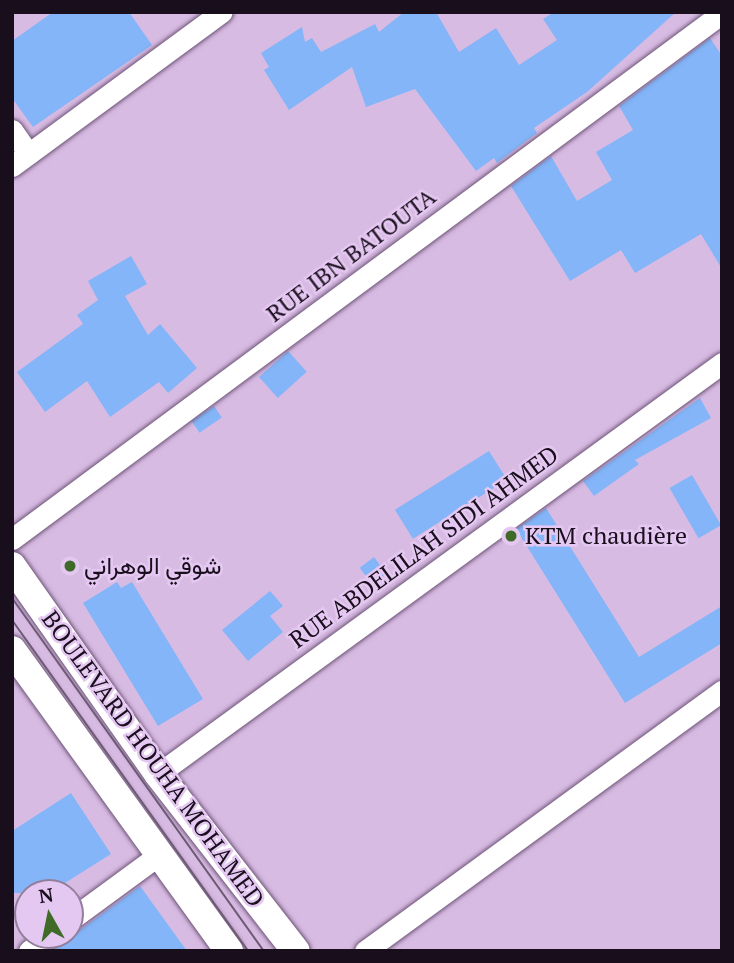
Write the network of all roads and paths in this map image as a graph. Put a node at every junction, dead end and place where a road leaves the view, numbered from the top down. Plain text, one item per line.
1 (222, 12) edge
2 (722, 13) edge
3 (12, 130) edge
4 (20, 160) edge
5 (722, 363) edge
6 (12, 539) edge
7 (12, 566) edge
8 (12, 650) edge
9 (722, 691) edge
10 (158, 774) junction
11 (160, 854) junction
12 (84, 910) edge
13 (229, 951) edge
14 (296, 951) edge
15 (365, 951) edge

1 - 4 street
2 - 6 street, RUE IBN BATOUTA
3 - 4 street
5 - 10 street, RUE ABDELILAH SIDI AHMED
7 - 10 main road, BOULEVARD HOUHA MOHAMED
8 - 11 main road, BOULEVARD HOUHA MOHAMED
9 - 15 street
10 - 14 main road, BOULEVARD HOUHA MOHAMED
11 - 12 street
11 - 13 main road, BOULEVARD HOUHA MOHAMED

